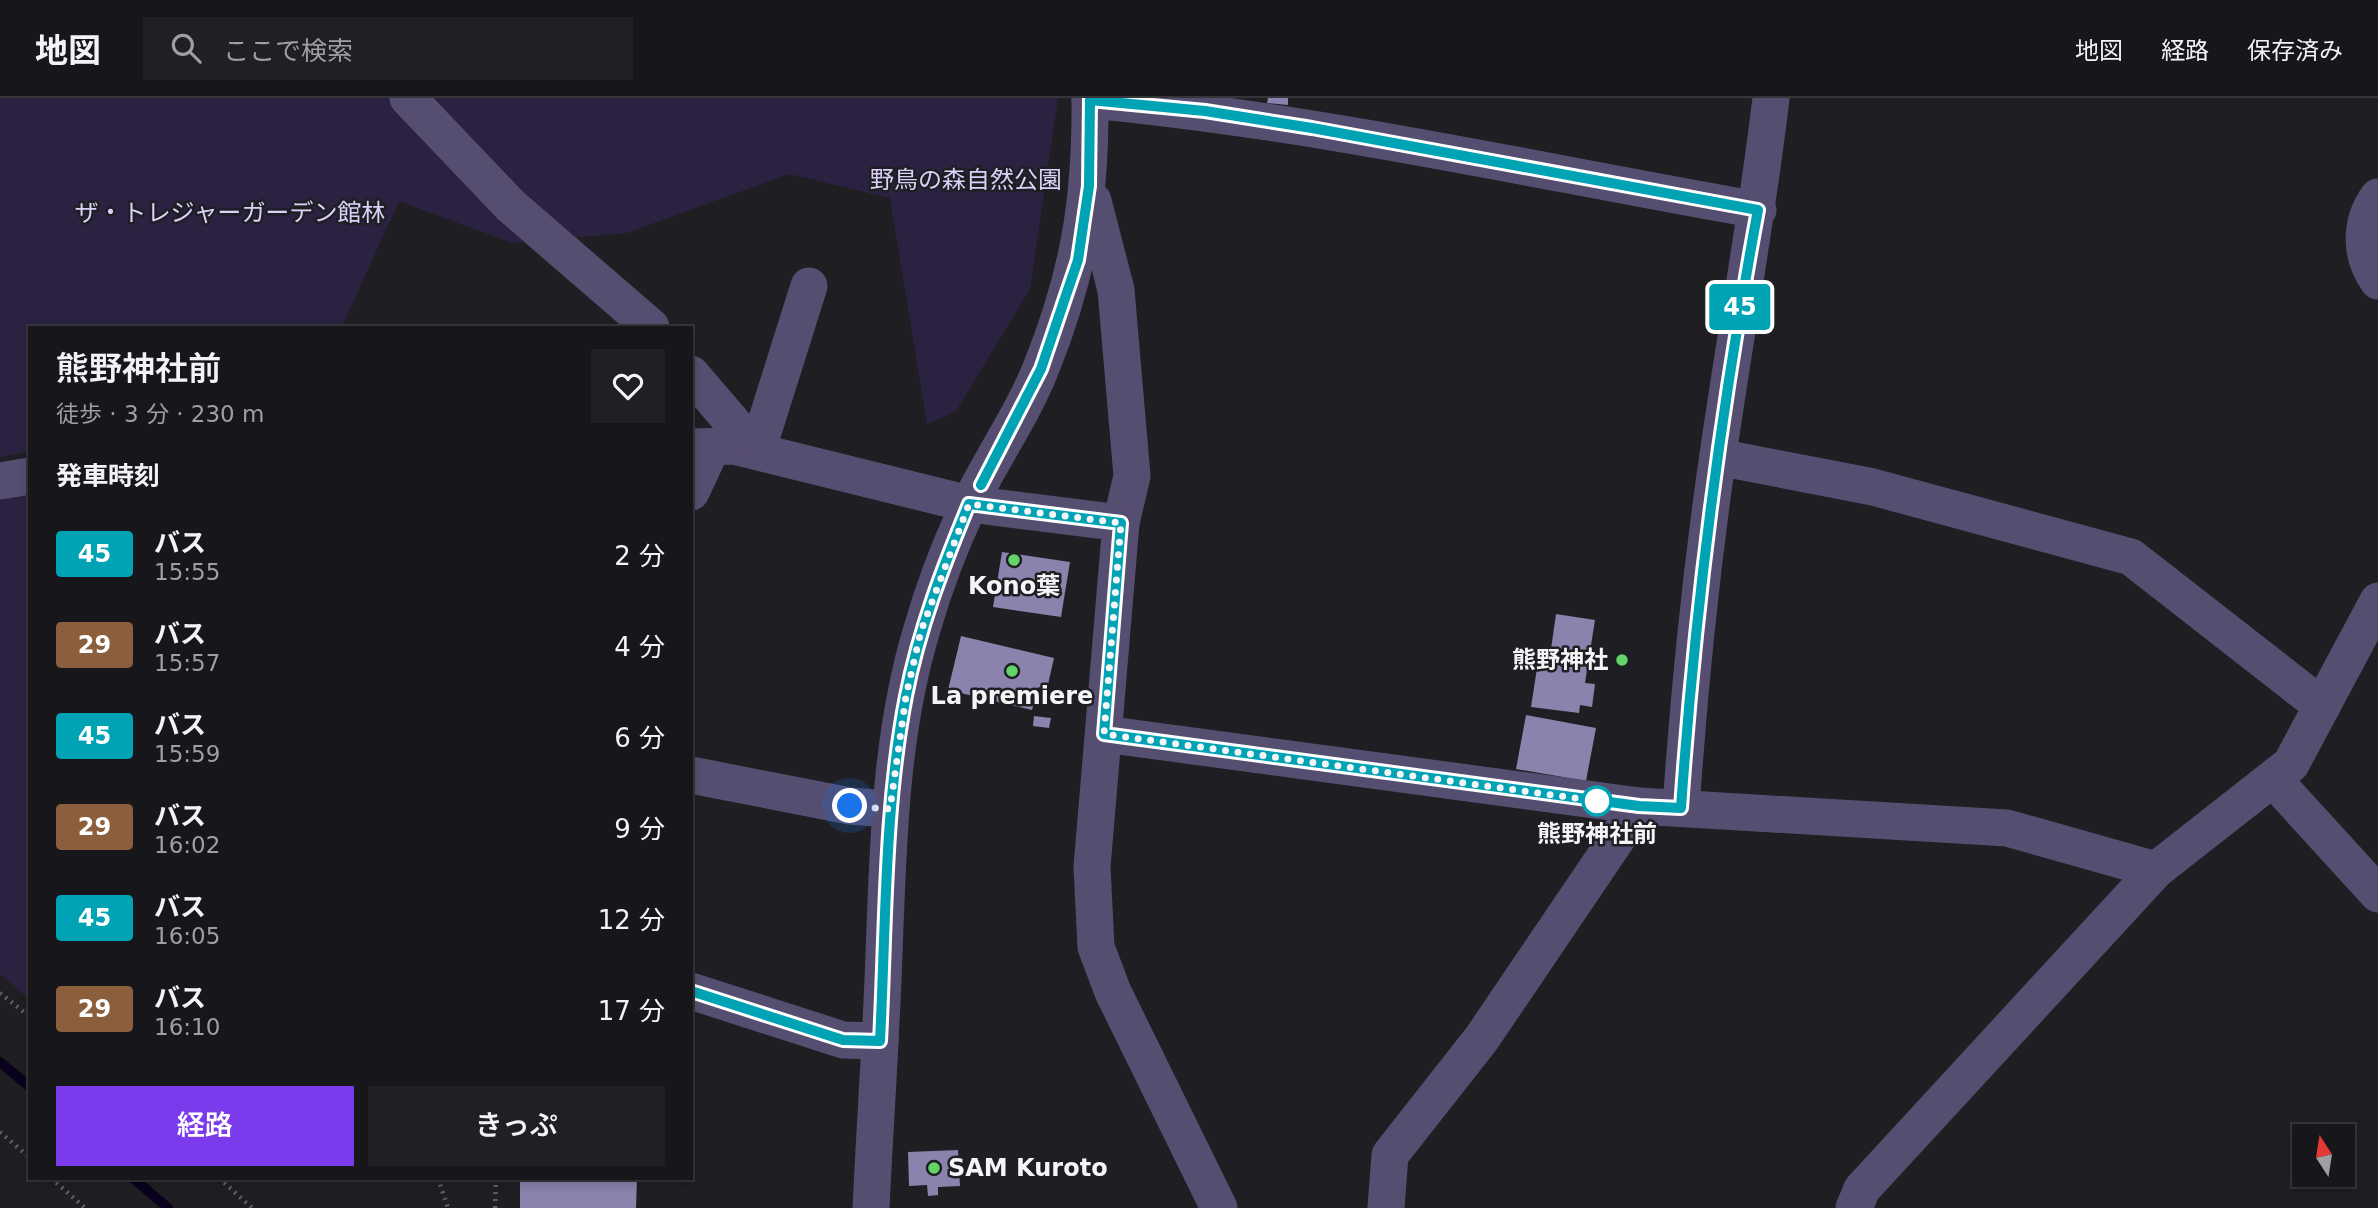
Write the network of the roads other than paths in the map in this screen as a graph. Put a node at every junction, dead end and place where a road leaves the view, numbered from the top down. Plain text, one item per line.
1 (408, 98) edge
2 (1771, 98) edge
3 (1090, 99) edge
4 (1089, 186) junction
5 (2378, 197) edge
6 (1758, 210) junction
7 (2378, 281) edge
8 (809, 286) dead end
9 (651, 326) edge
10 (693, 376) edge
11 (702, 447) edge
12 (757, 451) junction
13 (1717, 457) junction
14 (28, 476) edge
15 (0, 481) edge
16 (693, 484) edge
17 (969, 504) junction
18 (1121, 523) junction
19 (2378, 601) edge
20 (2322, 706) junction
21 (1104, 734) junction
22 (693, 775) edge
23 (2273, 779) junction
24 (1639, 806) junction
25 (1681, 808) junction
26 (890, 809) junction
27 (2156, 870) junction
28 (2378, 894) edge
29 (693, 992) edge
30 (880, 1041) junction
31 (871, 1208) edge
32 (1219, 1208) edge
33 (1385, 1208) edge
34 (1854, 1208) edge

1 - 9 street
2 - 6 street
3 - 4 street
3 - 6 street
4 - 17 street
4 - 18 street
5 - 7 street
6 - 13 street
8 - 12 street
10 - 12 street
11 - 12 street
11 - 16 street
12 - 17 street
13 - 20 street
13 - 25 street
14 - 15 street
17 - 18 street
17 - 26 street
18 - 21 street
19 - 20 street
20 - 23 street
21 - 24 street
21 - 32 street
22 - 26 street
23 - 27 street
23 - 28 street
24 - 25 street
24 - 33 street
25 - 27 street
26 - 30 street
27 - 34 street
29 - 30 street
30 - 31 street

